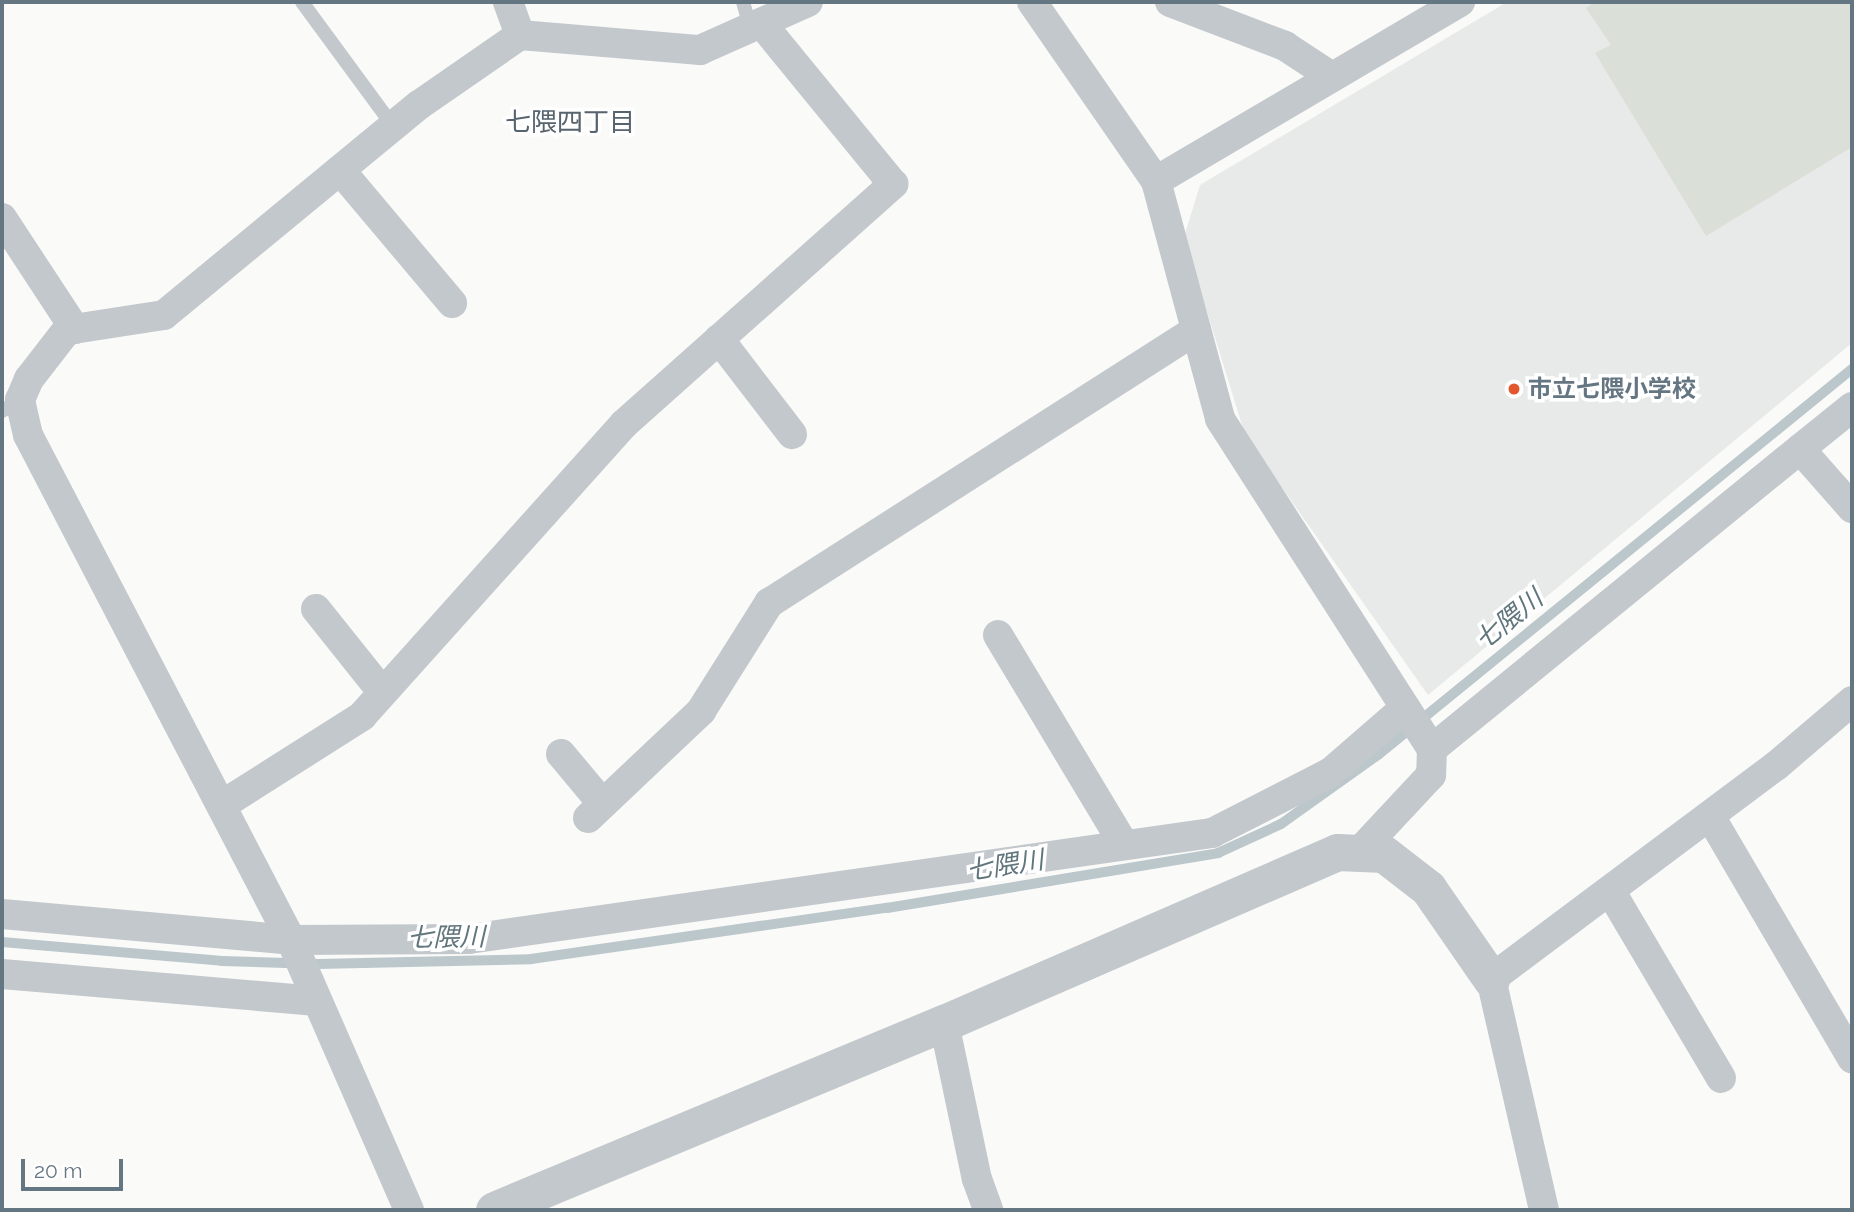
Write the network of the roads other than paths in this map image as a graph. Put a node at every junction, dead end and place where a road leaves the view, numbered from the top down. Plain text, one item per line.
1 (302, 2) edge
2 (508, 2) edge
3 (808, 2) edge
4 (1032, 2) edge
5 (1170, 2) edge
6 (1460, 2) edge
7 (751, 18) edge
8 (520, 35) junction
9 (1332, 78) junction
10 (393, 126) junction
11 (340, 170) junction
12 (1156, 181) junction
13 (2, 218) edge
14 (452, 303) dead end
15 (75, 329) junction
16 (1196, 330) junction
17 (719, 339) junction
18 (11, 405) edge
19 (1852, 407) edge
20 (792, 434) dead end
21 (1800, 449) junction
22 (1852, 508) edge
23 (316, 609) dead end
24 (998, 635) dead end
25 (383, 693) junction
26 (1852, 701) edge
27 (1405, 708) junction
28 (1432, 749) junction
29 (561, 754) dead end
30 (222, 805) junction
31 (1710, 816) junction
32 (1124, 845) junction
33 (1359, 853) junction
34 (1611, 892) junction
35 (2, 915) edge
36 (291, 940) junction
37 (2, 974) edge
38 (1491, 979) junction
39 (313, 992) junction
40 (944, 1023) junction
41 (1852, 1058) edge
42 (1721, 1078) dead end
43 (538, 1201) edge
44 (409, 1210) edge
45 (494, 1210) edge
46 (988, 1210) edge
47 (1544, 1210) edge

1 - 10 lane
2 - 8 street
3 - 7 street
4 - 12 street
5 - 9 street
6 - 9 street
7 - 8 street
7 - 17 street
8 - 10 street
9 - 12 street
10 - 11 street
11 - 14 street
11 - 15 street
12 - 16 street
13 - 15 street
15 - 18 street
16 - 27 street
16 - 29 street
17 - 20 street
17 - 25 street
18 - 30 street
19 - 21 street
21 - 22 street
21 - 28 street
23 - 25 street
24 - 32 street
25 - 30 street
26 - 31 street
27 - 28 street
27 - 32 street
28 - 33 street
30 - 36 street
31 - 34 street
31 - 41 street
32 - 36 street
33 - 38 street
33 - 40 street
34 - 38 street
34 - 42 street
35 - 36 street
36 - 39 street
37 - 39 street
38 - 47 street
39 - 44 street
40 - 43 street
40 - 46 street
43 - 45 street

